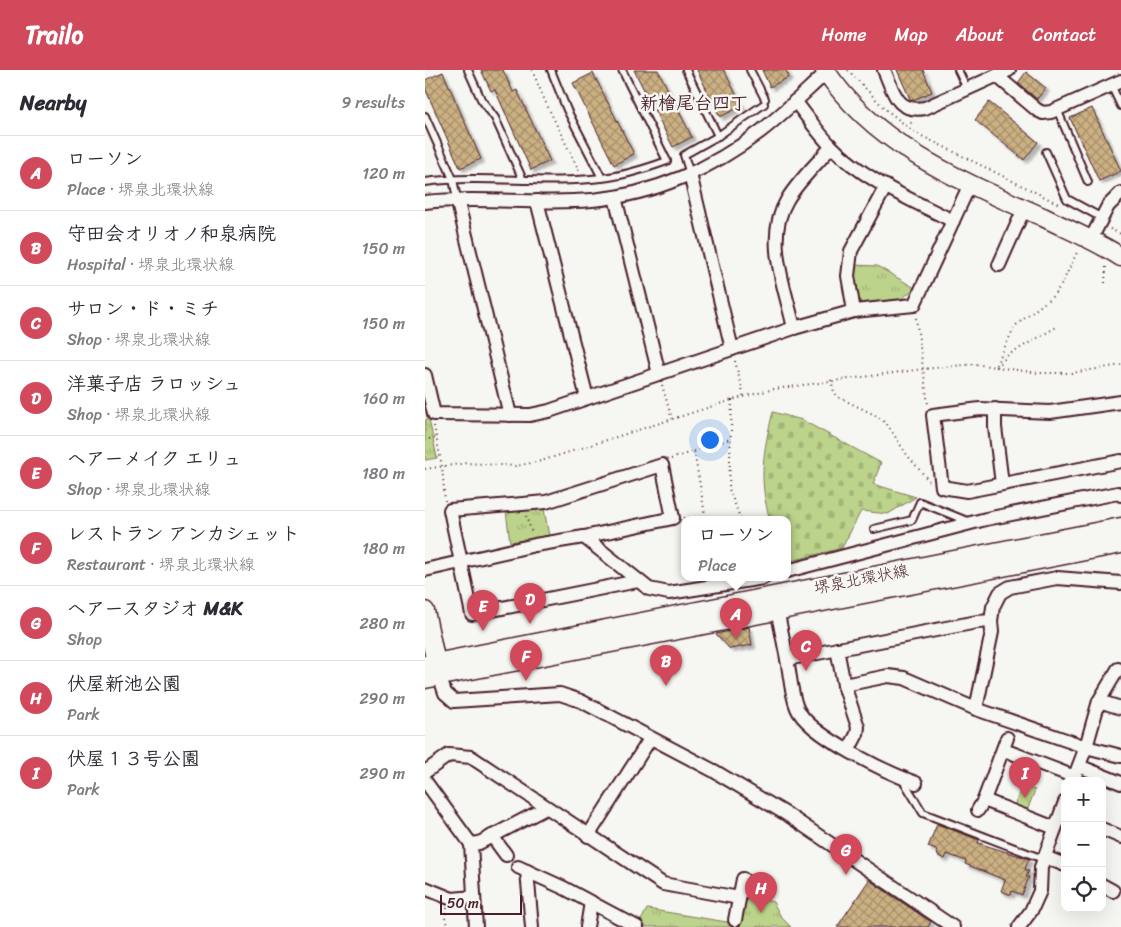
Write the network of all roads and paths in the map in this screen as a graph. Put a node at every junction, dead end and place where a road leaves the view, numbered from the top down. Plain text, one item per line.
1 (468, 70) edge
2 (533, 70) edge
3 (551, 70) edge
4 (622, 70) edge
5 (686, 70) edge
6 (750, 70) edge
7 (848, 70) edge
8 (884, 70) edge
9 (958, 70) edge
10 (1009, 70) edge
11 (826, 71) edge
12 (997, 76) junction
13 (1116, 83) edge
14 (967, 89) junction
15 (795, 101) junction
16 (1121, 106) edge
17 (1057, 110) junction
18 (425, 116) edge
19 (718, 136) junction
20 (831, 147) junction
21 (1046, 152) dead end
22 (690, 174) junction
23 (602, 178) junction
24 (453, 179) junction
25 (523, 180) junction
26 (584, 180) junction
27 (425, 182) edge
28 (1088, 182) dead end
29 (970, 184) junction
30 (886, 186) junction
31 (1121, 193) edge
32 (615, 198) junction
33 (457, 199) junction
34 (537, 201) junction
35 (425, 202) edge
36 (1024, 209) junction
37 (1068, 209) dead end
38 (953, 221) junction
39 (1104, 222) junction
40 (1121, 234) edge
41 (1086, 242) junction
42 (1113, 257) edge
43 (999, 265) dead end
44 (1105, 283) dead end
45 (914, 305) junction
46 (854, 311) junction
47 (1058, 326) dead end
48 (794, 328) junction
49 (732, 349) junction
50 (1121, 365) edge
51 (996, 366) junction
52 (923, 369) junction
53 (659, 374) junction
54 (425, 375) edge
55 (831, 380) junction
56 (744, 397) junction
57 (587, 398) junction
58 (732, 400) junction
59 (1121, 402) edge
60 (929, 409) dead end
61 (995, 409) junction
62 (434, 414) junction
63 (510, 415) junction
64 (672, 419) junction
65 (436, 438) junction
66 (429, 439) dead end
67 (730, 439) junction
68 (694, 451) junction
69 (1121, 461) edge
70 (662, 465) junction
71 (442, 466) junction
72 (425, 469) edge
73 (1002, 484) junction
74 (942, 487) junction
75 (1121, 495) edge
76 (445, 503) dead end
77 (525, 515) dead end
78 (705, 516) edge
79 (739, 516) edge
80 (673, 518) junction
81 (681, 518) edge
82 (970, 523) junction
83 (1121, 527) edge
84 (531, 528) dead end
85 (874, 529) dead end
86 (584, 537) junction
87 (1121, 544) edge
88 (461, 561) junction
89 (425, 570) edge
90 (791, 571) edge
91 (638, 581) junction
92 (744, 581) edge
93 (1121, 582) edge
94 (776, 603) junction
95 (425, 610) edge
96 (991, 622) junction
97 (837, 649) junction
98 (787, 659) junction
99 (1118, 669) dead end
100 (431, 671) edge
101 (844, 685) junction
102 (1099, 701) junction
103 (976, 708) junction
104 (1121, 708) edge
105 (650, 739) junction
106 (1086, 746) junction
107 (849, 749) junction
108 (1121, 756) edge
109 (425, 772) edge
110 (1075, 775) edge
111 (901, 777) junction
112 (916, 782) dead end
113 (1121, 783) edge
114 (427, 788) edge
115 (546, 808) junction
116 (1061, 814) edge
117 (1055, 828) junction
118 (1106, 830) edge
119 (1119, 832) edge
120 (492, 836) junction
121 (588, 836) junction
122 (471, 844) junction
123 (506, 855) dead end
124 (1044, 858) junction
125 (1061, 864) edge
126 (743, 878) dead end
127 (425, 888) edge
128 (474, 897) junction
129 (449, 898) junction
130 (739, 898) junction
131 (591, 902) junction
132 (735, 920) dead end
133 (450, 927) edge
134 (476, 927) edge
135 (532, 927) edge
136 (587, 927) edge
137 (637, 927) edge
138 (953, 927) edge
139 (1019, 927) edge

1 - 25 lane
2 - 26 path
3 - 23 lane
4 - 23 lane
5 - 19 lane
6 - 19 lane
7 - 37 path
8 - 14 street
9 - 14 lane
10 - 12 street
11 - 15 street
11 - 29 main road
12 - 14 street
12 - 17 street
13 - 16 lane
13 - 17 street
15 - 20 street
15 - 22 street
17 - 28 lane
18 - 24 lane
19 - 22 lane
20 - 30 street
20 - 48 street
21 - 39 lane
22 - 32 street
22 - 49 street
23 - 26 lane
24 - 25 lane
24 - 27 lane
24 - 33 lane
25 - 26 lane
29 - 36 main road
29 - 38 street
30 - 38 street
30 - 46 street
31 - 39 street
32 - 34 street
32 - 53 street
33 - 34 street
33 - 35 street
33 - 63 street
34 - 57 street
36 - 41 main road
36 - 43 street
38 - 45 street
39 - 40 path
39 - 41 street
41 - 42 main road
41 - 51 path
42 - 44 path
45 - 46 street
45 - 52 path
46 - 48 street
47 - 51 path
48 - 49 street
49 - 53 street
49 - 56 path
50 - 51 path
51 - 52 path
52 - 55 path
52 - 60 path
53 - 57 street
53 - 64 path
54 - 62 street
55 - 56 path
55 - 74 path
56 - 58 path
57 - 63 street
58 - 64 path
58 - 67 path
59 - 61 street
61 - 73 street
61 - 74 street
62 - 63 street
62 - 65 path
64 - 71 path
65 - 66 path
65 - 71 path
67 - 68 path
67 - 79 path
68 - 70 path
68 - 78 path
69 - 73 street
70 - 80 street
70 - 88 street
71 - 72 path
71 - 76 path
73 - 74 street
75 - 82 street
77 - 84 path
80 - 81 path
80 - 86 street
82 - 85 lane
82 - 90 street
83 - 94 main road, 堺泉北環状線
86 - 88 street
86 - 91 street
87 - 94 main road, 堺泉北環状線
88 - 89 street
88 - 91 street
91 - 92 street
93 - 96 street
94 - 98 street
94 - 100 main road, 堺泉北環状線
95 - 100 main road
96 - 97 street
96 - 103 street
97 - 98 street
97 - 101 street
98 - 107 street
99 - 102 street
100 - 105 street
101 - 103 street
101 - 107 street
102 - 104 street
102 - 106 street
103 - 106 street
105 - 121 street
105 - 138 street
106 - 108 street
106 - 110 street
107 - 111 street
109 - 115 street
110 - 113 street
110 - 117 street
111 - 112 street
111 - 124 lane
114 - 122 street
115 - 120 street
115 - 121 street
116 - 117 street
117 - 124 street
118 - 119 street
120 - 122 street
120 - 123 street
121 - 130 street
122 - 128 street
124 - 125 street
124 - 139 street
126 - 130 street
127 - 129 street
128 - 129 street
128 - 134 street
129 - 133 path
130 - 132 street
131 - 135 street
131 - 136 street
131 - 137 street

